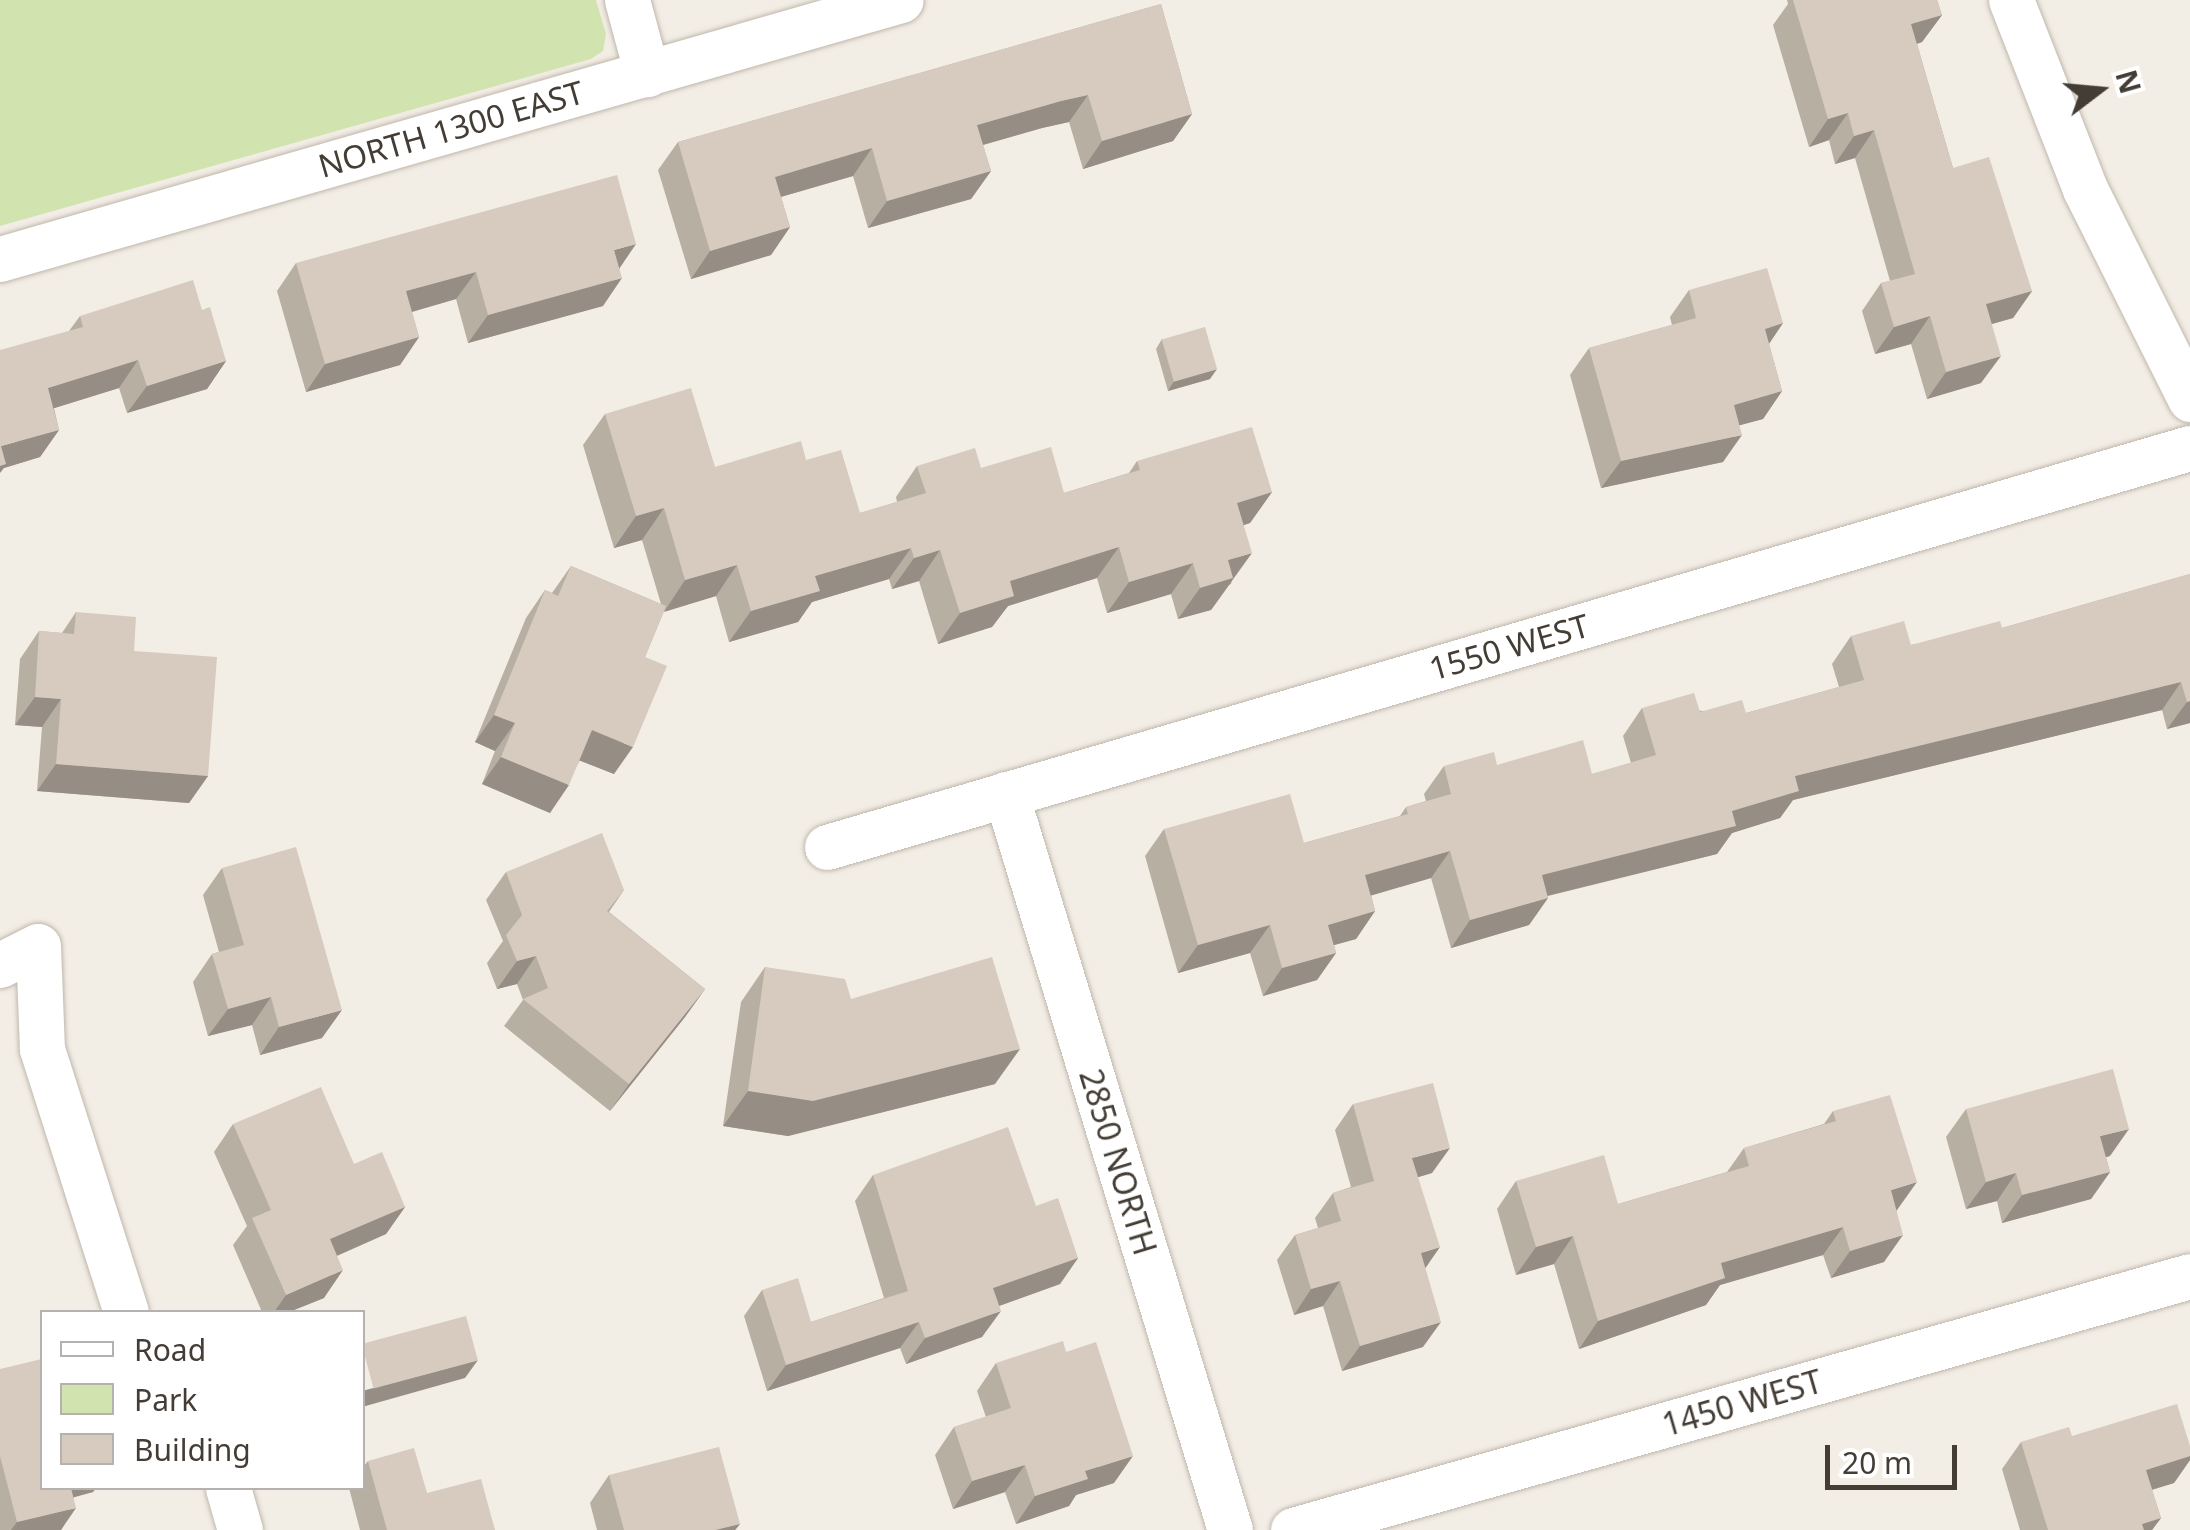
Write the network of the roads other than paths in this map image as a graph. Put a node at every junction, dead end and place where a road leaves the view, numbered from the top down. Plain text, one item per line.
1 (627, 0) edge
2 (901, 0) edge
3 (2012, 0) edge
4 (647, 74) junction
5 (0, 259) edge
6 (2190, 399) edge
7 (2190, 448) edge
8 (1006, 794) junction
9 (827, 847) dead end
10 (19, 955) edge
11 (2190, 1276) edge
12 (125, 1310) edge
13 (229, 1490) edge
14 (240, 1530) edge
15 (1230, 1530) edge
16 (1293, 1530) edge

1 - 4 street
2 - 4 street, NORTH 1300 EAST
3 - 6 street
4 - 5 street, NORTH 1300 EAST
7 - 8 street, 1550 WEST
8 - 9 street, 1550 WEST
8 - 15 street, 2850 NORTH
10 - 12 street
11 - 16 street, 1450 WEST
13 - 14 street

